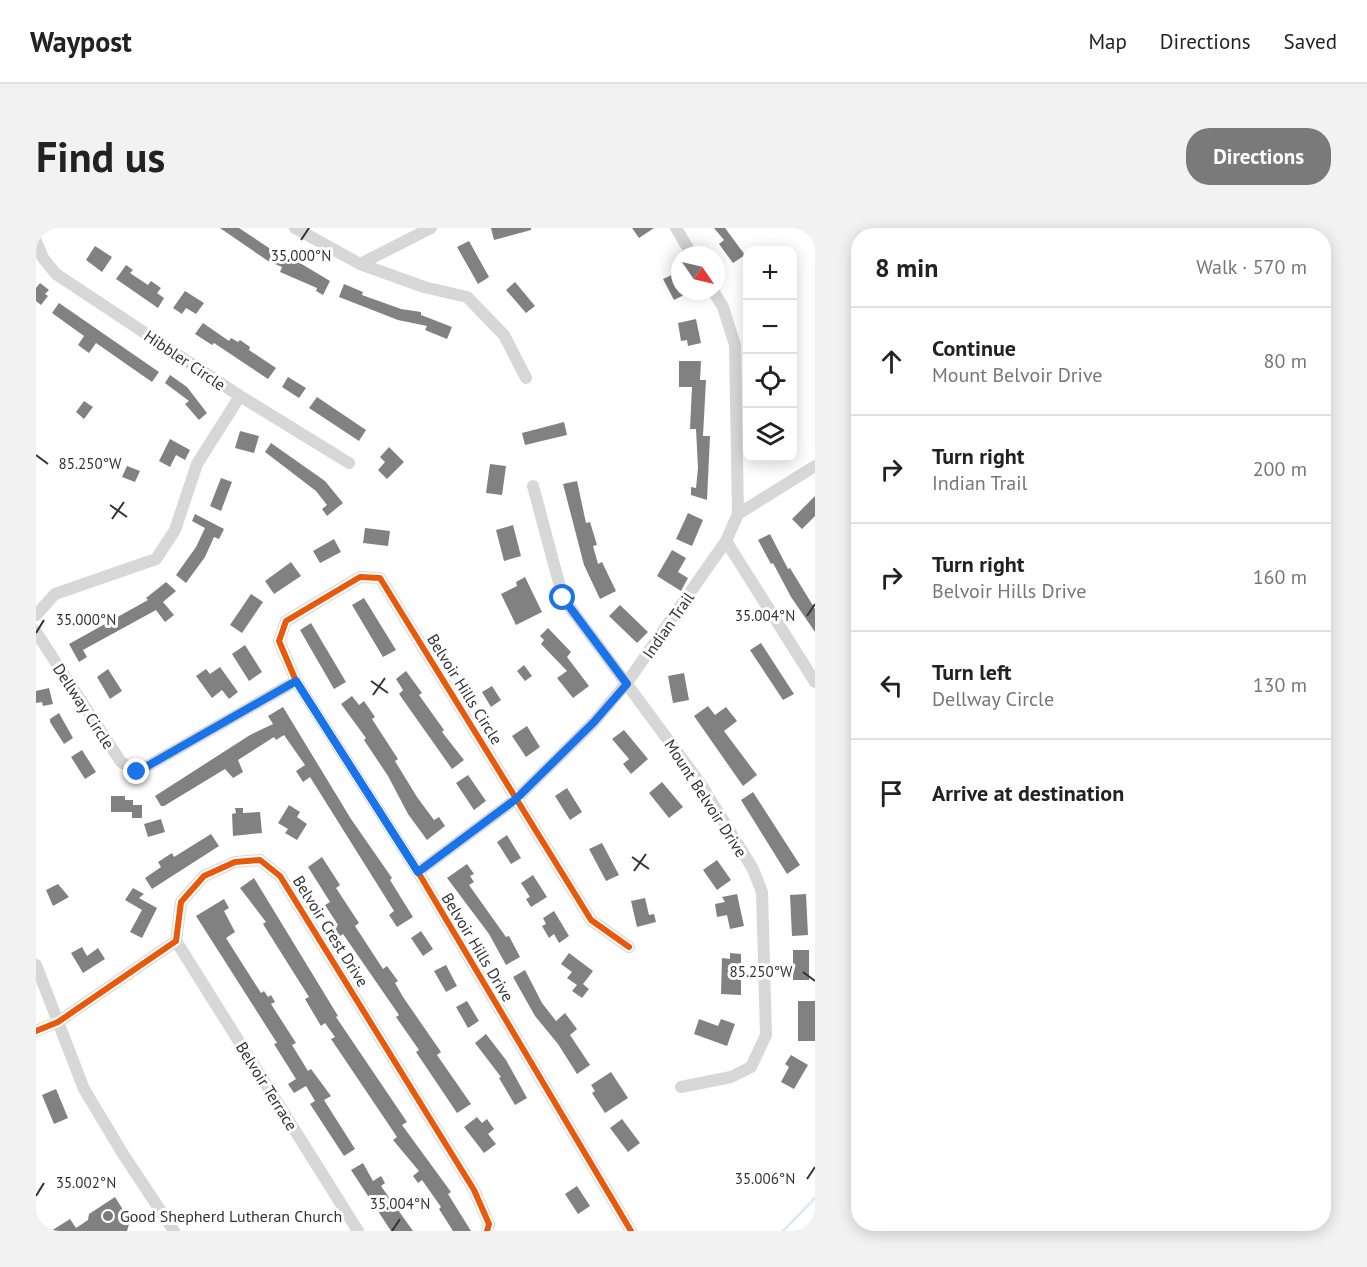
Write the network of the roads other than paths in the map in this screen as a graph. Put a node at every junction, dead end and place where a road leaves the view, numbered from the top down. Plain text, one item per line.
1 (295, 228) edge
2 (431, 228) edge
3 (676, 228) edge
4 (36, 241) edge
5 (687, 246) edge
6 (360, 264) junction
7 (719, 300) edge
8 (526, 378) dead end
9 (240, 396) junction
10 (350, 464) dead end
11 (815, 466) edge
12 (533, 486) dead end
13 (738, 514) junction
14 (726, 541) junction
15 (36, 615) edge
16 (36, 632) edge
17 (296, 681) junction
18 (815, 682) edge
19 (627, 684) junction
20 (516, 799) junction
21 (418, 872) junction
22 (177, 941) junction
23 (629, 947) dead end
24 (36, 964) edge
25 (58, 1022) junction
26 (36, 1031) edge
27 (681, 1087) dead end
28 (815, 1227) edge
29 (174, 1231) edge
30 (358, 1231) edge
31 (487, 1231) edge
32 (631, 1231) edge
33 (812, 1231) edge

1 - 6 street
2 - 6 street
3 - 5 street
4 - 9 street, Hibbler Circle
6 - 8 street
7 - 13 street
9 - 10 street, Hibbler Circle
9 - 15 street
11 - 13 street
12 - 19 street, Mount Belvoir Drive
13 - 14 street, Indian Trail
14 - 18 street
14 - 19 street, Indian Trail
16 - 17 street, Dellway Circle
17 - 20 street, Belvoir Hills Circle
17 - 21 street, Belvoir Hills Drive
19 - 20 street, Indian Trail
19 - 27 street, Mount Belvoir Drive
20 - 21 street, Indian Trail
20 - 23 street, Belvoir Hills Circle
21 - 32 street, Belvoir Hills Drive
22 - 25 street
22 - 30 street, Belvoir Terrace
22 - 31 street, Belvoir Crest Drive
24 - 25 street
25 - 26 street
25 - 29 street
28 - 33 street

